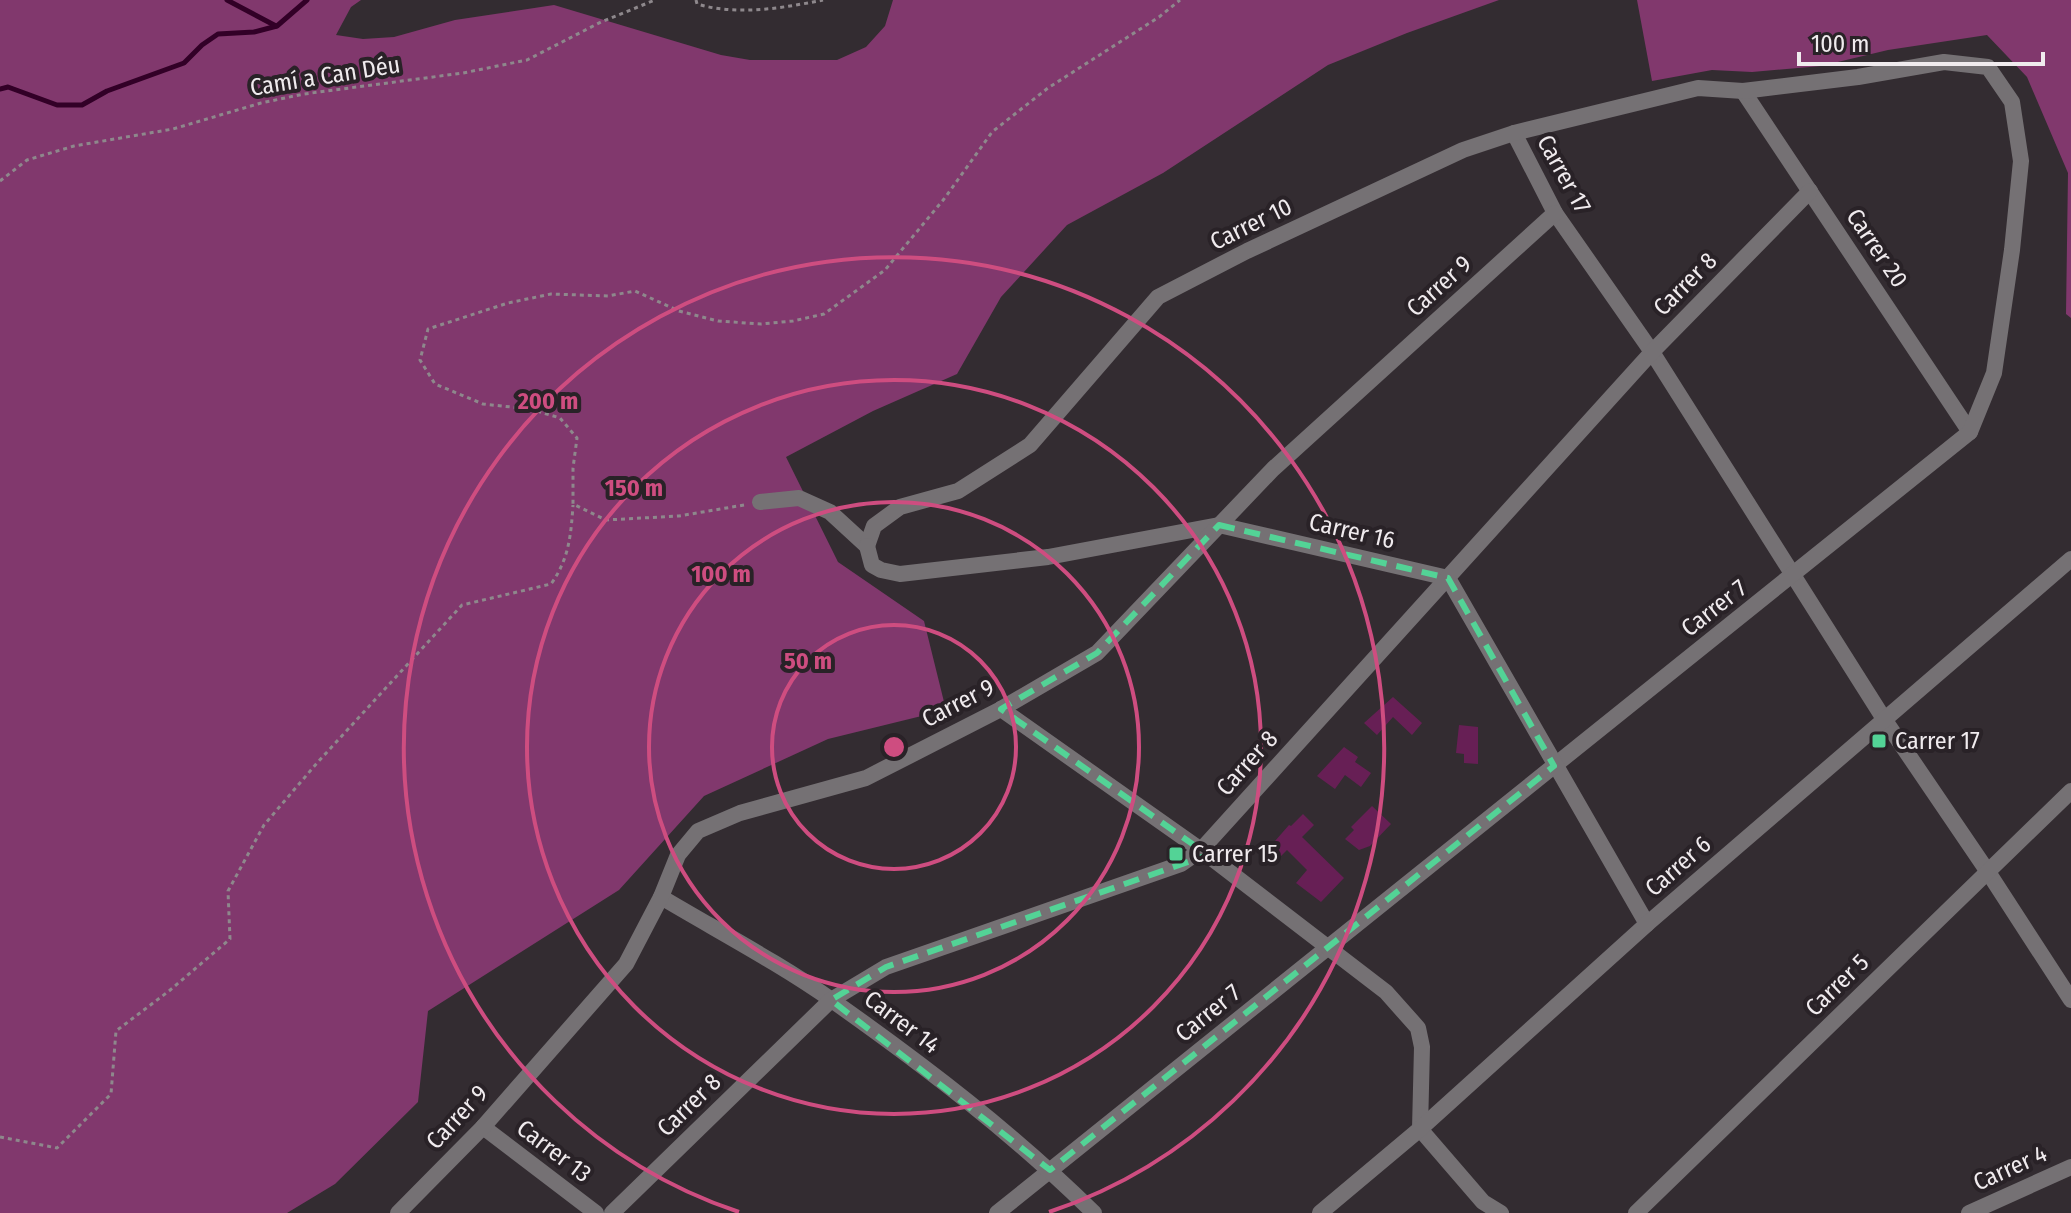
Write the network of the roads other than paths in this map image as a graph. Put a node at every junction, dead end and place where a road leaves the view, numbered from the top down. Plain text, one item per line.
1 (1743, 91) junction
2 (1514, 133) junction
3 (1810, 191) junction
4 (1555, 213) junction
5 (1652, 352) junction
6 (1970, 432) junction
7 (760, 502) road end
8 (1219, 525) junction
9 (867, 546) junction
10 (2071, 559) edge
11 (1794, 575) junction
12 (1448, 578) junction
13 (1001, 709) junction
14 (1884, 719) junction
15 (1554, 766) junction
16 (2071, 791) edge
17 (1201, 850) junction
18 (1988, 872) junction
19 (661, 897) junction
20 (1647, 924) junction
21 (1328, 948) junction
22 (831, 1000) junction
23 (2071, 1000) edge
24 (483, 1127) junction
25 (1420, 1129) junction
26 (2071, 1167) edge
27 (1050, 1170) junction
28 (398, 1213) edge
29 (596, 1213) edge
30 (612, 1213) edge
31 (997, 1213) edge
32 (1094, 1213) edge
33 (1320, 1213) edge
34 (1501, 1213) edge
35 (1636, 1213) edge
36 (1969, 1213) edge

1 - 2 street, Carrer 10
1 - 3 street, Carrer 20
1 - 6 street, Carrer 7
2 - 4 street, Carrer 17
2 - 9 street, Carrer 10
3 - 5 street, Carrer 8
3 - 6 street, Carrer 20
4 - 5 street, Carrer 17
4 - 8 street, Carrer 9
5 - 11 street, Carrer 17
5 - 12 street, Carrer 8
6 - 11 street, Carrer 7
7 - 9 street
8 - 9 street, Carrer 16
8 - 12 street, Carrer 16
8 - 13 street, Carrer 9
10 - 14 street, Carrer 6
11 - 14 street, Carrer 17
11 - 15 street, Carrer 7
12 - 15 street
12 - 17 street, Carrer 8
13 - 17 street
13 - 19 street, Carrer 9
14 - 18 street, Carrer 17
14 - 20 street, Carrer 6
15 - 20 street
15 - 21 street, Carrer 7
16 - 18 street, Carrer 5
17 - 21 street
17 - 22 street, Carrer 8
18 - 23 street, Carrer 17
18 - 35 street, Carrer 5
19 - 22 street, Carrer 14
19 - 24 street, Carrer 9
20 - 25 street, Carrer 6
21 - 25 street
21 - 27 street, Carrer 7
22 - 27 street, Carrer 14
22 - 30 street, Carrer 8
24 - 28 street, Carrer 9
24 - 29 street, Carrer 13
25 - 33 street, Carrer 6
25 - 34 street
26 - 36 street, Carrer 4
27 - 31 street, Carrer 7
27 - 32 street, Carrer 14

